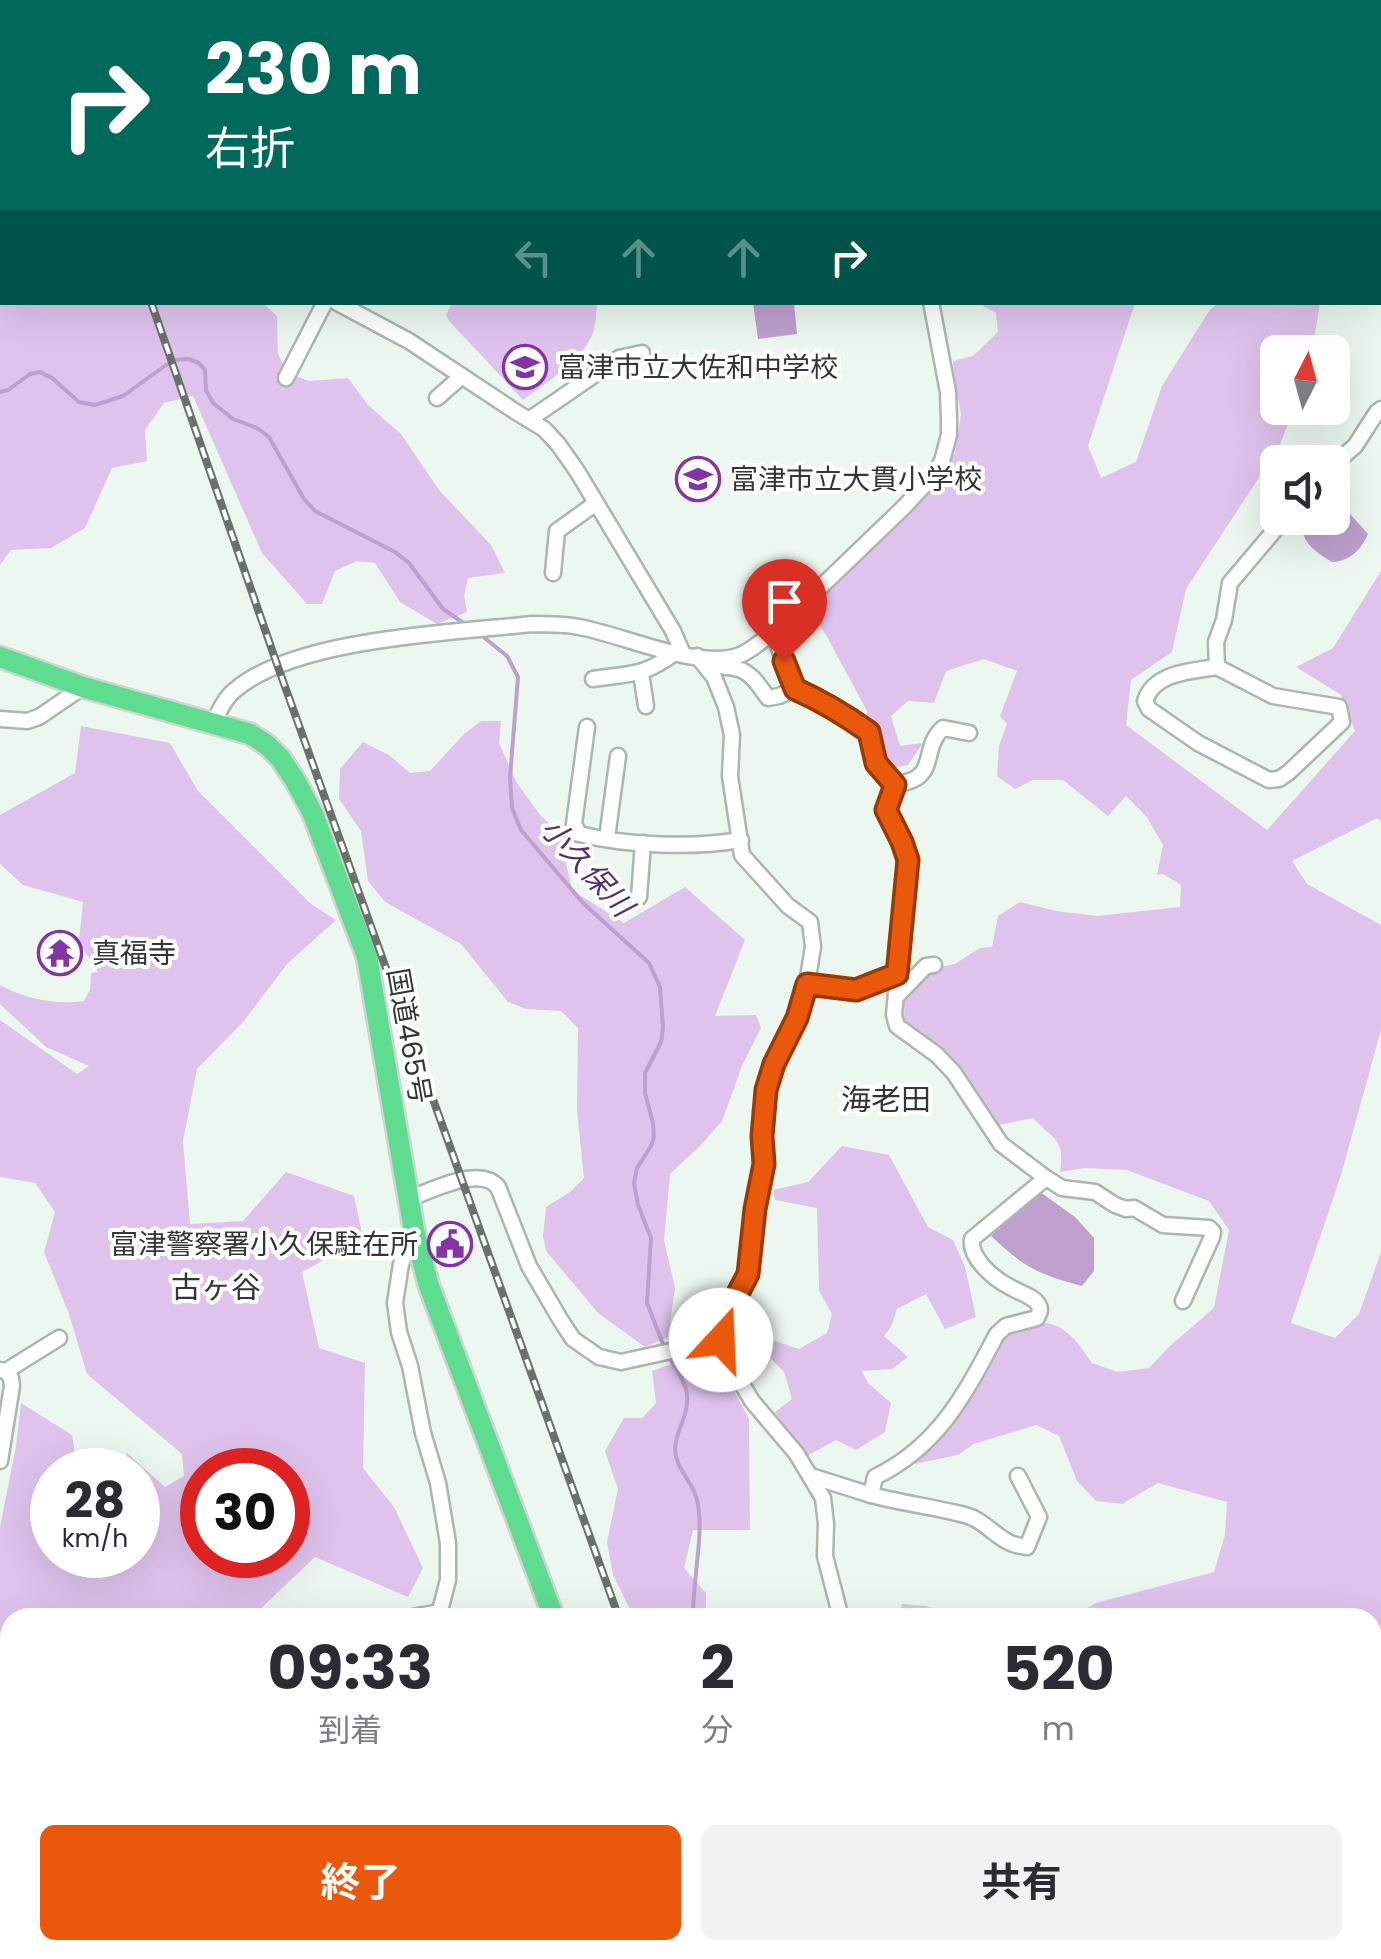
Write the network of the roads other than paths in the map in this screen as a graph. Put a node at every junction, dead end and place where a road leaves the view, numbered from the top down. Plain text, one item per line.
1 (323, 305) edge
2 (342, 305) edge
3 (932, 305) edge
4 (642, 353) dead end
5 (462, 376) junction
6 (286, 378) dead end
7 (437, 398) dead end
8 (1381, 409) edge
9 (530, 419) junction
10 (1350, 450) edge
11 (596, 503) junction
12 (1271, 535) edge
13 (553, 574) dead end
14 (772, 633) junction
15 (689, 655) junction
16 (0, 657) edge
17 (1218, 667) junction
18 (641, 673) junction
19 (592, 678) dead end
20 (83, 687) junction
21 (795, 689) junction
22 (646, 706) dead end
23 (0, 719) edge
24 (214, 722) junction
25 (587, 727) dead end
26 (969, 733) dead end
27 (618, 756) dead end
28 (895, 785) junction
29 (607, 838) junction
30 (741, 840) junction
31 (642, 843) junction
32 (638, 897) dead end
33 (934, 965) dead end
34 (897, 974) junction
35 (807, 984) junction
36 (896, 998) junction
37 (1046, 1178) junction
38 (410, 1198) junction
39 (414, 1230) junction
40 (1184, 1301) dead end
41 (59, 1338) dead end
42 (721, 1340) junction
43 (3, 1370) edge
44 (0, 1461) edge
45 (811, 1476) junction
46 (1018, 1476) dead end
47 (870, 1495) junction
48 (440, 1608) edge
49 (550, 1608) edge
50 (839, 1608) edge

1 - 6 street
2 - 5 street
3 - 14 street
4 - 9 street
5 - 7 street
5 - 9 street
8 - 10 street
9 - 11 street
11 - 13 street
11 - 15 street
12 - 17 street
14 - 15 street
14 - 21 street
15 - 18 street
15 - 21 street
15 - 24 street
15 - 30 street
16 - 20 highway, 国道465号
17 - 17 street
18 - 19 street
18 - 22 street
20 - 23 street
20 - 24 highway, 国道465号
21 - 28 street
24 - 38 highway, 国道465号
25 - 29 street
26 - 28 street
27 - 29 street
28 - 34 street
29 - 31 street
30 - 31 street
30 - 35 street
31 - 32 street
33 - 36 street
34 - 35 street
34 - 36 street
35 - 42 street
36 - 37 street
37 - 40 street
37 - 47 street
38 - 39 highway, 国道465号
38 - 42 street
39 - 48 street
39 - 49 highway, 国道465号
41 - 43 street
42 - 45 street
43 - 44 street
45 - 47 street
45 - 50 street
46 - 47 street

